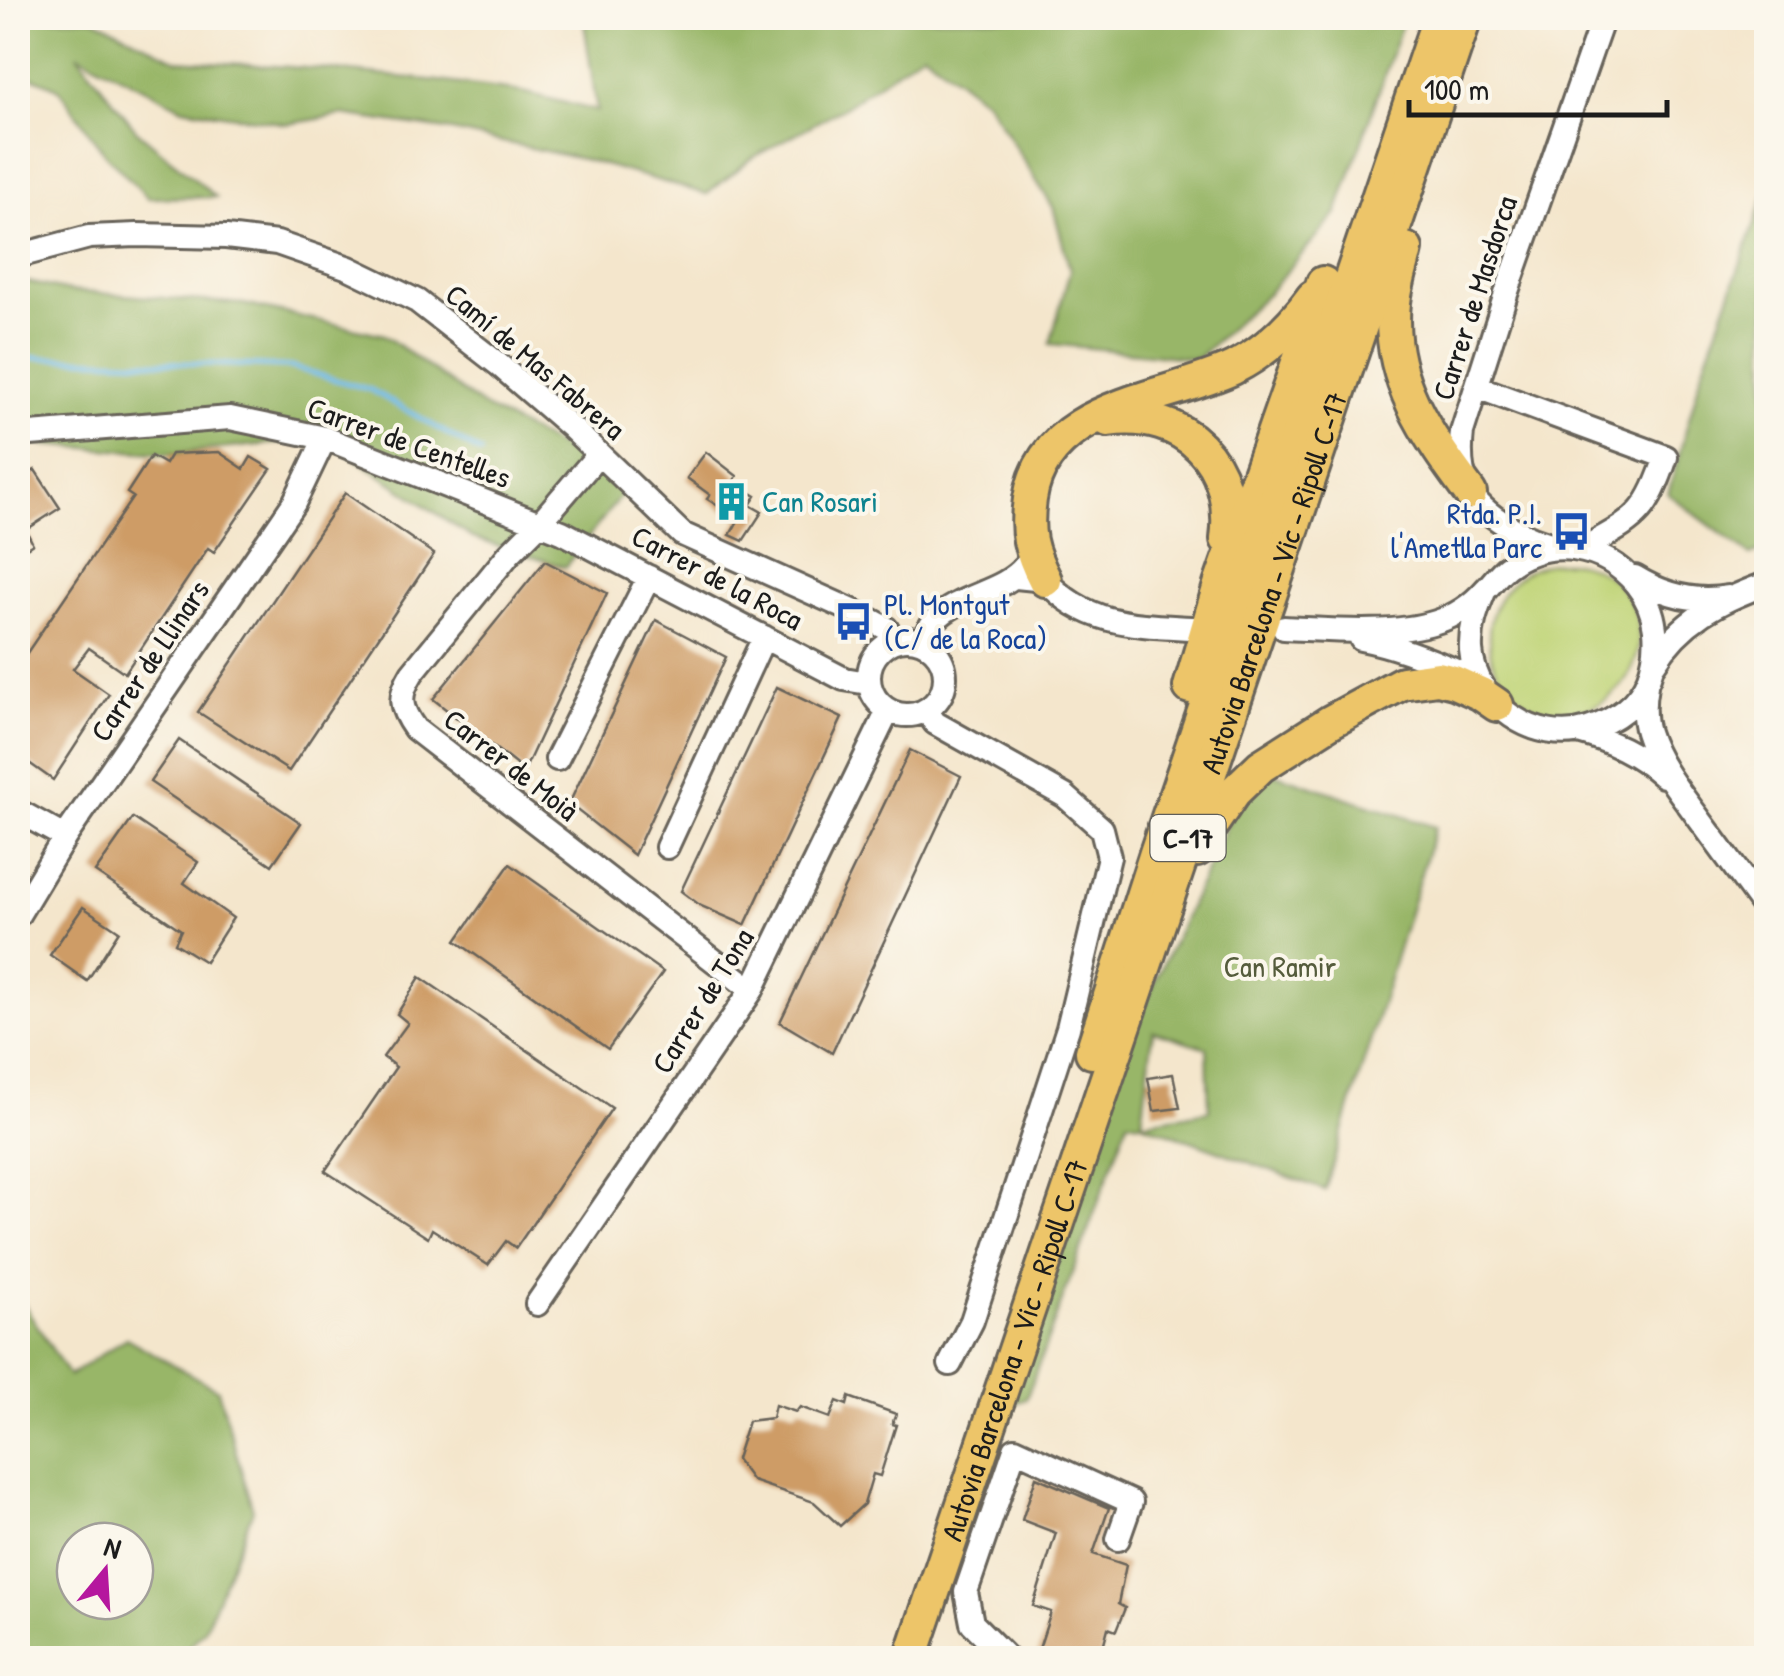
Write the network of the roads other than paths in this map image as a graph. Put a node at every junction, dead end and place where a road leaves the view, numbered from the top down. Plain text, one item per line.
1 (1439, 18) edge
2 (1466, 18) edge
3 (1603, 18) edge
4 (1417, 82) junction
5 (18, 256) edge
6 (1322, 283) junction
7 (1477, 387) junction
8 (1078, 426) junction
9 (18, 434) edge
10 (324, 438) junction
11 (598, 455) junction
12 (1470, 492) junction
13 (539, 524) junction
14 (1573, 549) junction
15 (1624, 570) junction
16 (1031, 571) junction
17 (649, 576) junction
18 (1766, 584) edge
19 (1220, 585) junction
20 (1484, 592) junction
21 (1736, 595) junction
22 (1193, 628) dead end
23 (764, 637) junction
24 (894, 640) junction
25 (922, 641) junction
26 (1649, 676) junction
27 (868, 683) junction
28 (1491, 697) junction
29 (926, 710) junction
30 (888, 711) junction
31 (1578, 732) junction
32 (557, 759) dead end
33 (1678, 790) junction
34 (18, 811) edge
35 (66, 836) junction
36 (667, 846) dead end
37 (1766, 910) edge
38 (18, 915) edge
39 (1154, 939) junction
40 (752, 990) junction
41 (1112, 992) junction
42 (537, 1304) dead end
43 (950, 1364) dead end
44 (996, 1401) junction
45 (986, 1519) junction
46 (1118, 1540) dead end
47 (922, 1626) junction
48 (888, 1658) edge
49 (910, 1658) edge
50 (1007, 1658) edge

1 - 4 highway, Autovia Barcelona - Vic - Ripoll C-17 / C-17
2 - 12 highway
2 - 39 highway, Autovia Barcelona - Vic - Ripoll C-17 / C-17
3 - 7 street, Carrer de Masdorca
4 - 6 highway
4 - 41 highway, Autovia Barcelona - Vic - Ripoll C-17 / C-17
5 - 11 street, Camí de Mas Fabrera
6 - 8 highway
6 - 19 highway
7 - 12 street, Carrer de Masdorca
7 - 14 street
8 - 16 highway
8 - 19 highway
9 - 10 street, Carrer de Centelles
10 - 13 street, Carrer de Centelles
10 - 35 street, Carrer de Llinars
11 - 13 street, Carrer de Moià
11 - 24 street, Camí de Mas Fabrera
12 - 14 street
13 - 17 street, Carrer de la Roca
13 - 40 street, Carrer de Moià
14 - 15 street
14 - 20 street
15 - 21 street
15 - 26 street
16 - 22 street
16 - 25 street
17 - 23 street, Carrer de la Roca
17 - 32 street
18 - 21 street
19 - 41 highway
20 - 28 street
20 - 28 street
21 - 26 street
23 - 27 street, Carrer de la Roca
23 - 36 street
24 - 25 street
24 - 27 street
25 - 29 street
26 - 31 street
26 - 33 street
27 - 30 street
28 - 31 street
28 - 39 highway
29 - 30 street
29 - 43 street
30 - 40 street, Carrer de Tona
31 - 33 street
33 - 37 street
34 - 35 street
35 - 38 street, Carrer de Llinars
39 - 44 highway, Autovia Barcelona - Vic - Ripoll C-17 / C-17
40 - 42 street, Carrer de Tona
41 - 48 highway, Autovia Barcelona - Vic - Ripoll C-17 / C-17
44 - 45 highway
44 - 47 highway, Autovia Barcelona - Vic - Ripoll C-17 / C-17
45 - 46 street
45 - 47 highway
45 - 50 street
47 - 49 highway, Autovia Barcelona - Vic - Ripoll C-17 / C-17

